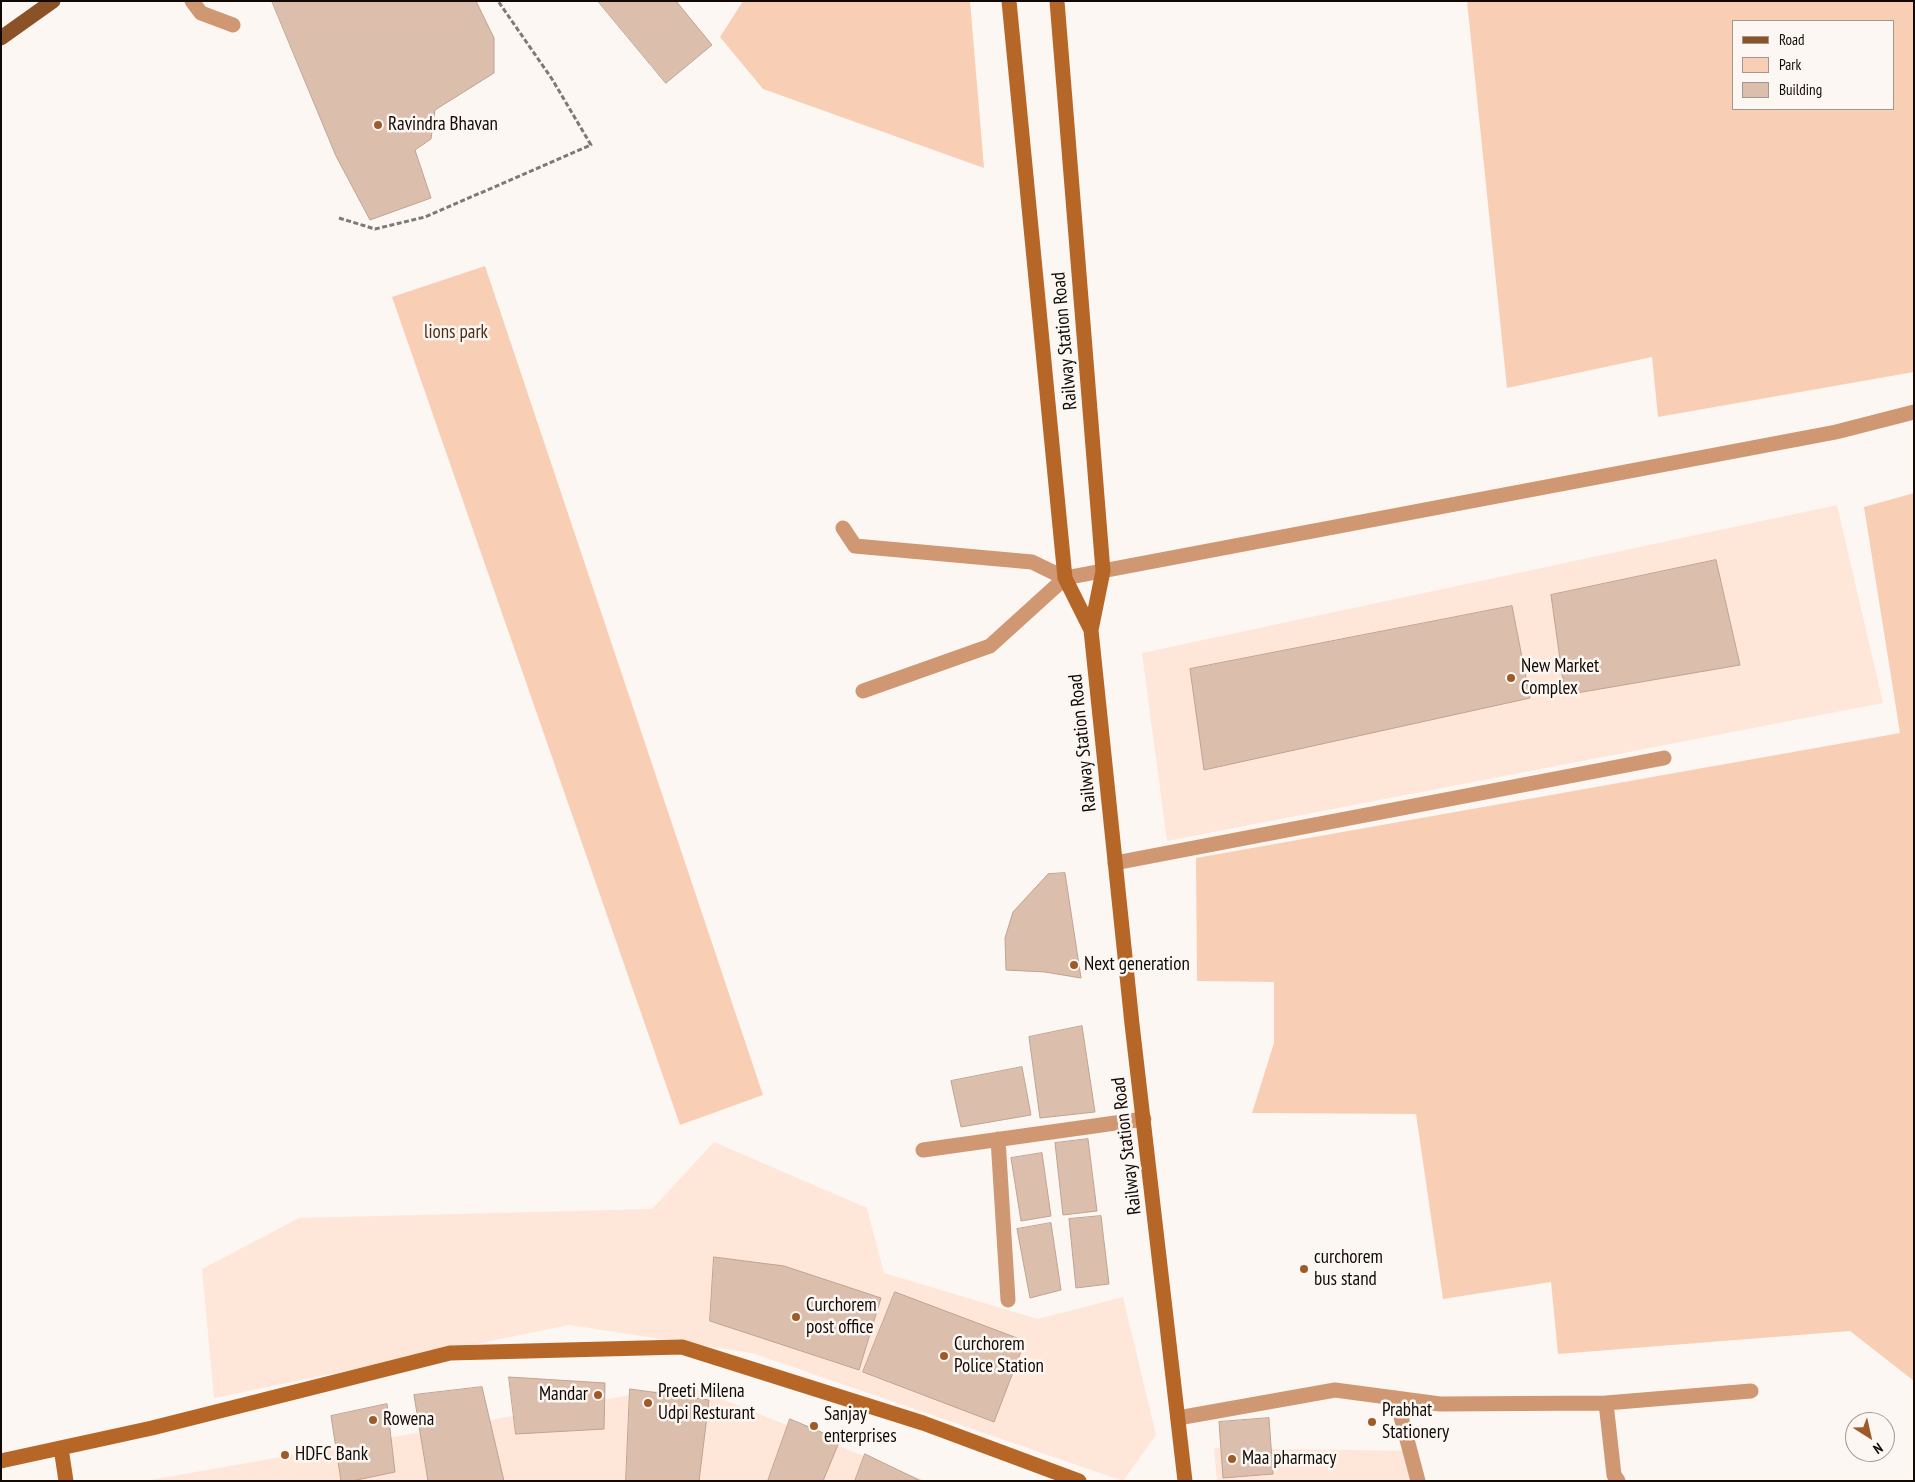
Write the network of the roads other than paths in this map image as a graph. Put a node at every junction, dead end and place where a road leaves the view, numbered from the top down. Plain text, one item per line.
1 (53, 1) edge
2 (192, 1) edge
3 (1009, 1) edge
4 (1057, 1) edge
5 (233, 25) dead end
6 (1, 38) edge
7 (1914, 412) edge
8 (842, 528) dead end
9 (1103, 571) junction
10 (1065, 578) junction
11 (1091, 630) junction
12 (863, 691) dead end
13 (1664, 758) dead end
14 (1115, 863) junction
15 (1144, 1119) junction
16 (998, 1140) junction
17 (923, 1150) dead end
18 (1008, 1300) dead end
19 (1751, 1391) dead end
20 (1396, 1398) junction
21 (1606, 1403) junction
22 (1178, 1418) junction
23 (61, 1448) junction
24 (1, 1461) edge
25 (66, 1481) edge
26 (1079, 1481) edge
27 (1185, 1481) edge
28 (1418, 1481) edge
29 (1618, 1481) edge

1 - 6 main road
2 - 5 street
3 - 10 street
4 - 9 street, Railway Station Road
7 - 9 street
8 - 10 street
9 - 10 street
9 - 11 street, Railway Station Road
10 - 11 street
10 - 12 street
11 - 14 street, Railway Station Road
13 - 14 street
14 - 15 street, Railway Station Road
15 - 16 street
15 - 22 street, Railway Station Road
16 - 17 street
16 - 18 street
19 - 21 street
20 - 21 street
20 - 22 street
20 - 28 street
21 - 29 street
22 - 27 street, Railway Station Road
23 - 24 street
23 - 25 street
23 - 26 street

